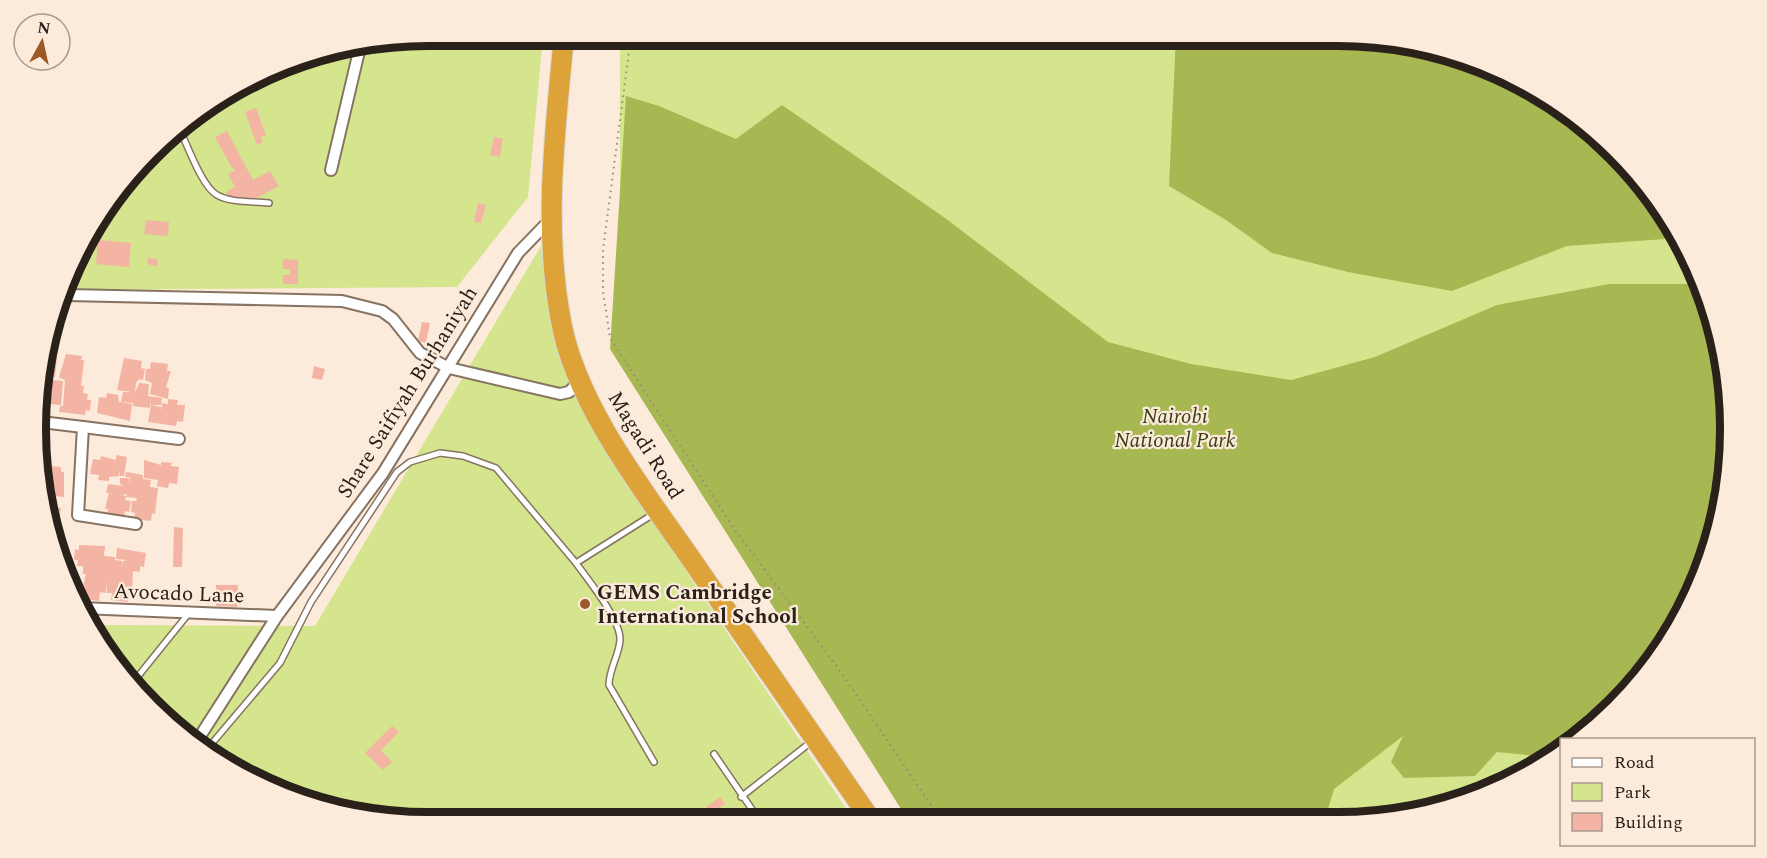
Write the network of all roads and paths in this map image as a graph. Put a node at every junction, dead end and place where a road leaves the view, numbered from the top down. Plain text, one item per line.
1 (563, 46) edge
2 (630, 46) edge
3 (359, 53) edge
4 (183, 136) edge
5 (331, 170) dead end
6 (269, 203) dead end
7 (550, 220) junction
8 (71, 295) edge
9 (449, 368) junction
10 (580, 381) junction
11 (46, 423) edge
12 (83, 427) junction
13 (179, 439) dead end
14 (659, 511) junction
15 (136, 524) dead end
16 (576, 563) junction
17 (92, 608) edge
18 (189, 612) junction
19 (277, 616) junction
20 (138, 677) edge
21 (201, 735) edge
22 (815, 739) junction
23 (212, 744) edge
24 (714, 754) dead end
25 (654, 762) dead end
26 (741, 797) junction
27 (753, 812) edge
28 (865, 812) edge
29 (936, 812) edge

1 - 7 highway, Magadi Road
2 - 29 path
3 - 5 street
4 - 6 lane
7 - 9 street, Share Saifiyah Burhaniyah
7 - 10 highway, Magadi Road
8 - 9 street
9 - 10 street
9 - 19 street, Share Saifiyah Burhaniyah
10 - 14 highway, Magadi Road
11 - 12 street
12 - 13 street
12 - 15 street
14 - 16 lane
14 - 22 highway, Magadi Road
16 - 23 lane
16 - 25 lane
17 - 18 street, Avocado Lane
18 - 19 street, Avocado Lane
18 - 20 lane
19 - 21 street, Share Saifiyah Burhaniyah
22 - 26 lane
22 - 28 highway, Magadi Road
24 - 26 lane
26 - 27 lane

